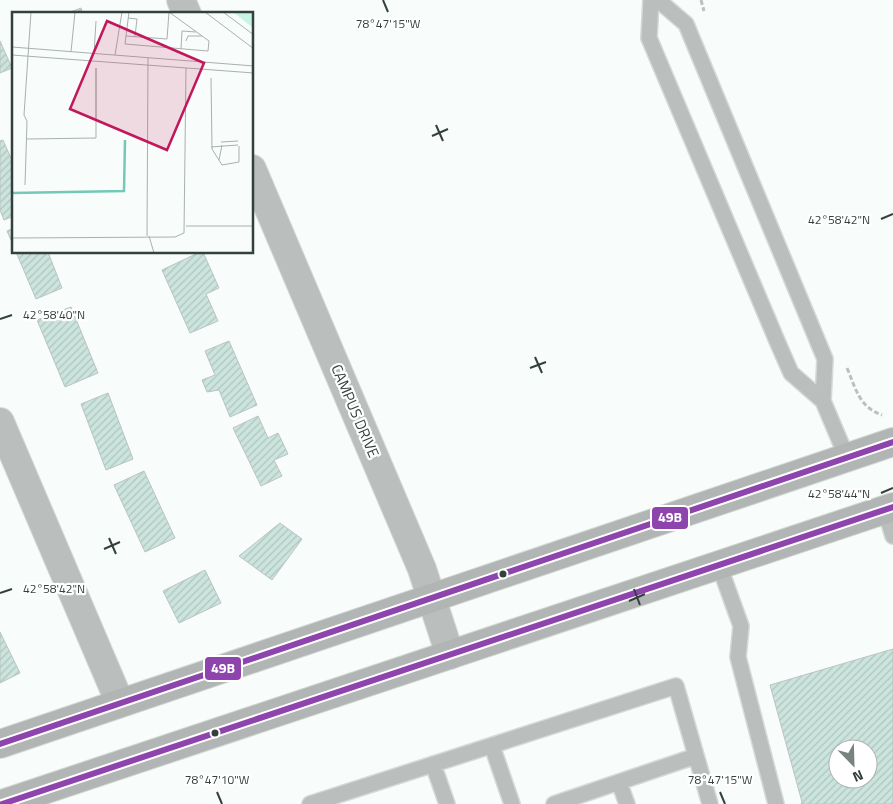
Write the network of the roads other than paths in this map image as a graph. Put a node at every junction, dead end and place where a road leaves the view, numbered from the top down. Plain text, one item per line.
1 (181, 0) edge
2 (651, 0) edge
3 (658, 0) edge
4 (186, 12) edge
5 (254, 174) edge
6 (823, 401) junction
7 (0, 422) edge
8 (893, 442) edge
9 (847, 458) junction
10 (889, 508) edge
11 (893, 536) edge
12 (719, 565) junction
13 (432, 599) junction
14 (450, 655) junction
15 (120, 703) junction
16 (0, 744) edge
17 (492, 746) junction
18 (696, 756) junction
19 (433, 764) junction
20 (619, 782) junction
21 (2, 804) edge
22 (310, 804) edge
23 (447, 804) edge
24 (512, 804) edge
25 (554, 804) edge
26 (627, 804) edge
27 (710, 804) edge
28 (776, 804) edge

1 - 4 street
2 - 6 lane
3 - 6 lane
5 - 13 street, CAMPUS DRIVE
6 - 9 lane
7 - 15 street
8 - 9 main road
9 - 13 main road
10 - 11 lane
10 - 12 main road
12 - 14 main road
12 - 28 lane
13 - 14 street, CAMPUS DRIVE
13 - 15 main road
14 - 21 main road
15 - 16 main road
17 - 18 lane
17 - 19 lane
17 - 24 lane
18 - 20 lane
18 - 27 lane
19 - 22 lane
19 - 23 lane
20 - 25 lane
20 - 26 lane

